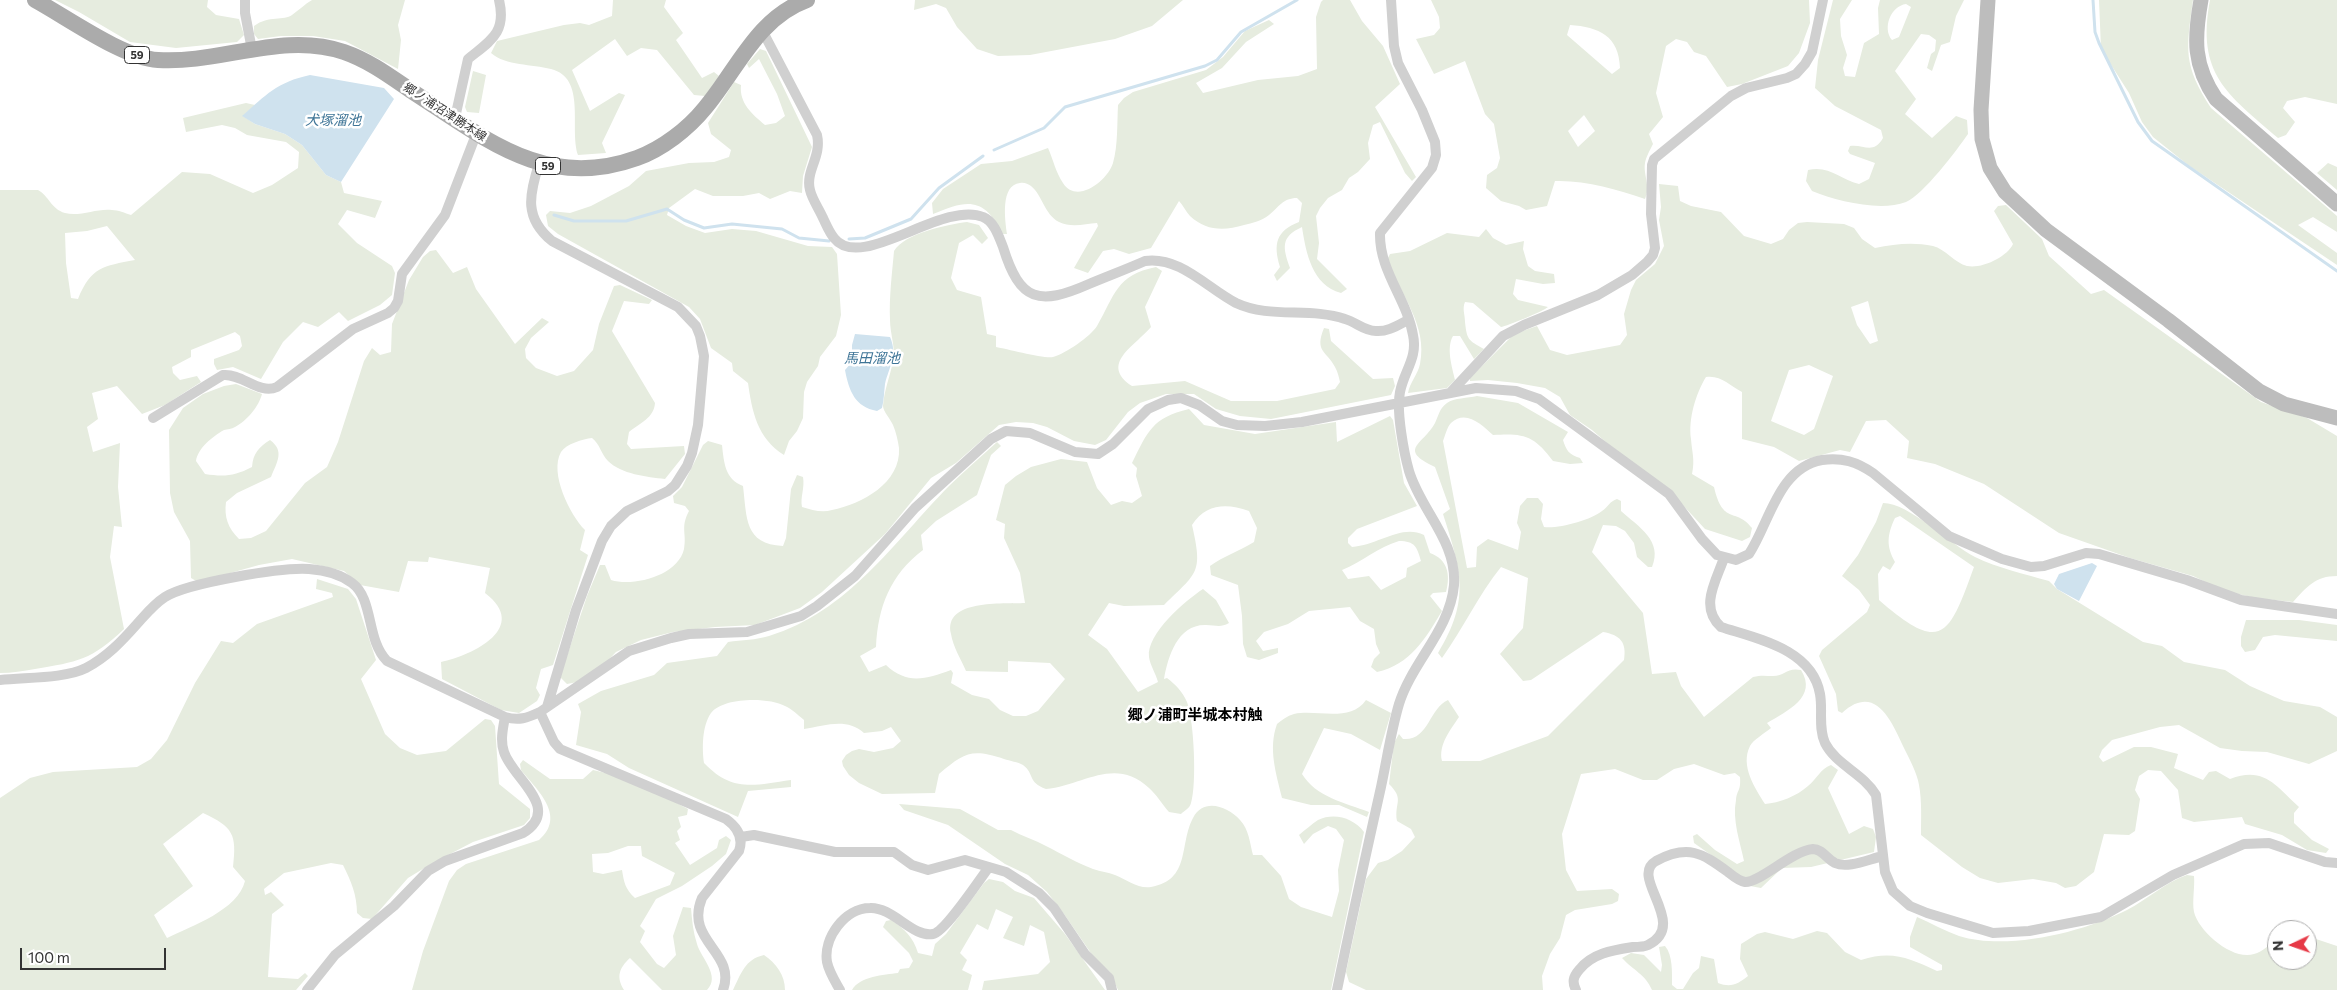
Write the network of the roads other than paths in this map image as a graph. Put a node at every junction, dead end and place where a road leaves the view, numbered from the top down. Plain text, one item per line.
1 (35, 0) edge
2 (245, 0) edge
3 (499, 0) edge
4 (1391, 0) edge
5 (1823, 0) edge
6 (1988, 0) edge
7 (2201, 0) edge
8 (799, 1) edge
9 (762, 30) junction
10 (252, 50) junction
11 (455, 118) junction
12 (477, 132) junction
13 (539, 164) junction
14 (2337, 204) edge
15 (1408, 320) junction
16 (1450, 393) junction
17 (1400, 402) junction
18 (153, 418) dead end
19 (2337, 418) edge
20 (1724, 558) junction
21 (2337, 614) edge
22 (0, 680) edge
23 (544, 710) junction
24 (505, 717) junction
25 (740, 837) junction
26 (1882, 856) junction
27 (2337, 863) edge
28 (989, 867) junction
29 (308, 990) edge
30 (723, 990) edge
31 (840, 990) edge
32 (1112, 990) edge
33 (1337, 990) edge
34 (1576, 990) edge

1 - 10 main road, 郷ノ浦沼津勝本線 / 59
2 - 10 street
3 - 11 street
4 - 15 street
5 - 16 street
6 - 19 street
7 - 14 street
8 - 9 main road, 郷ノ浦沼津勝本線 / 59
9 - 13 main road, 郷ノ浦沼津勝本線 / 59
9 - 15 street
10 - 11 main road, 郷ノ浦沼津勝本線 / 59
11 - 12 main road, 郷ノ浦沼津勝本線 / 59
12 - 13 main road, 郷ノ浦沼津勝本線 / 59
12 - 18 street
13 - 23 street
15 - 17 street
16 - 17 street
16 - 20 street
17 - 23 street
17 - 33 street
20 - 21 street
20 - 26 street
22 - 24 street
23 - 24 street
23 - 25 street
24 - 29 street
25 - 28 street
25 - 30 street
26 - 27 street
26 - 34 street
28 - 31 street
28 - 32 street

